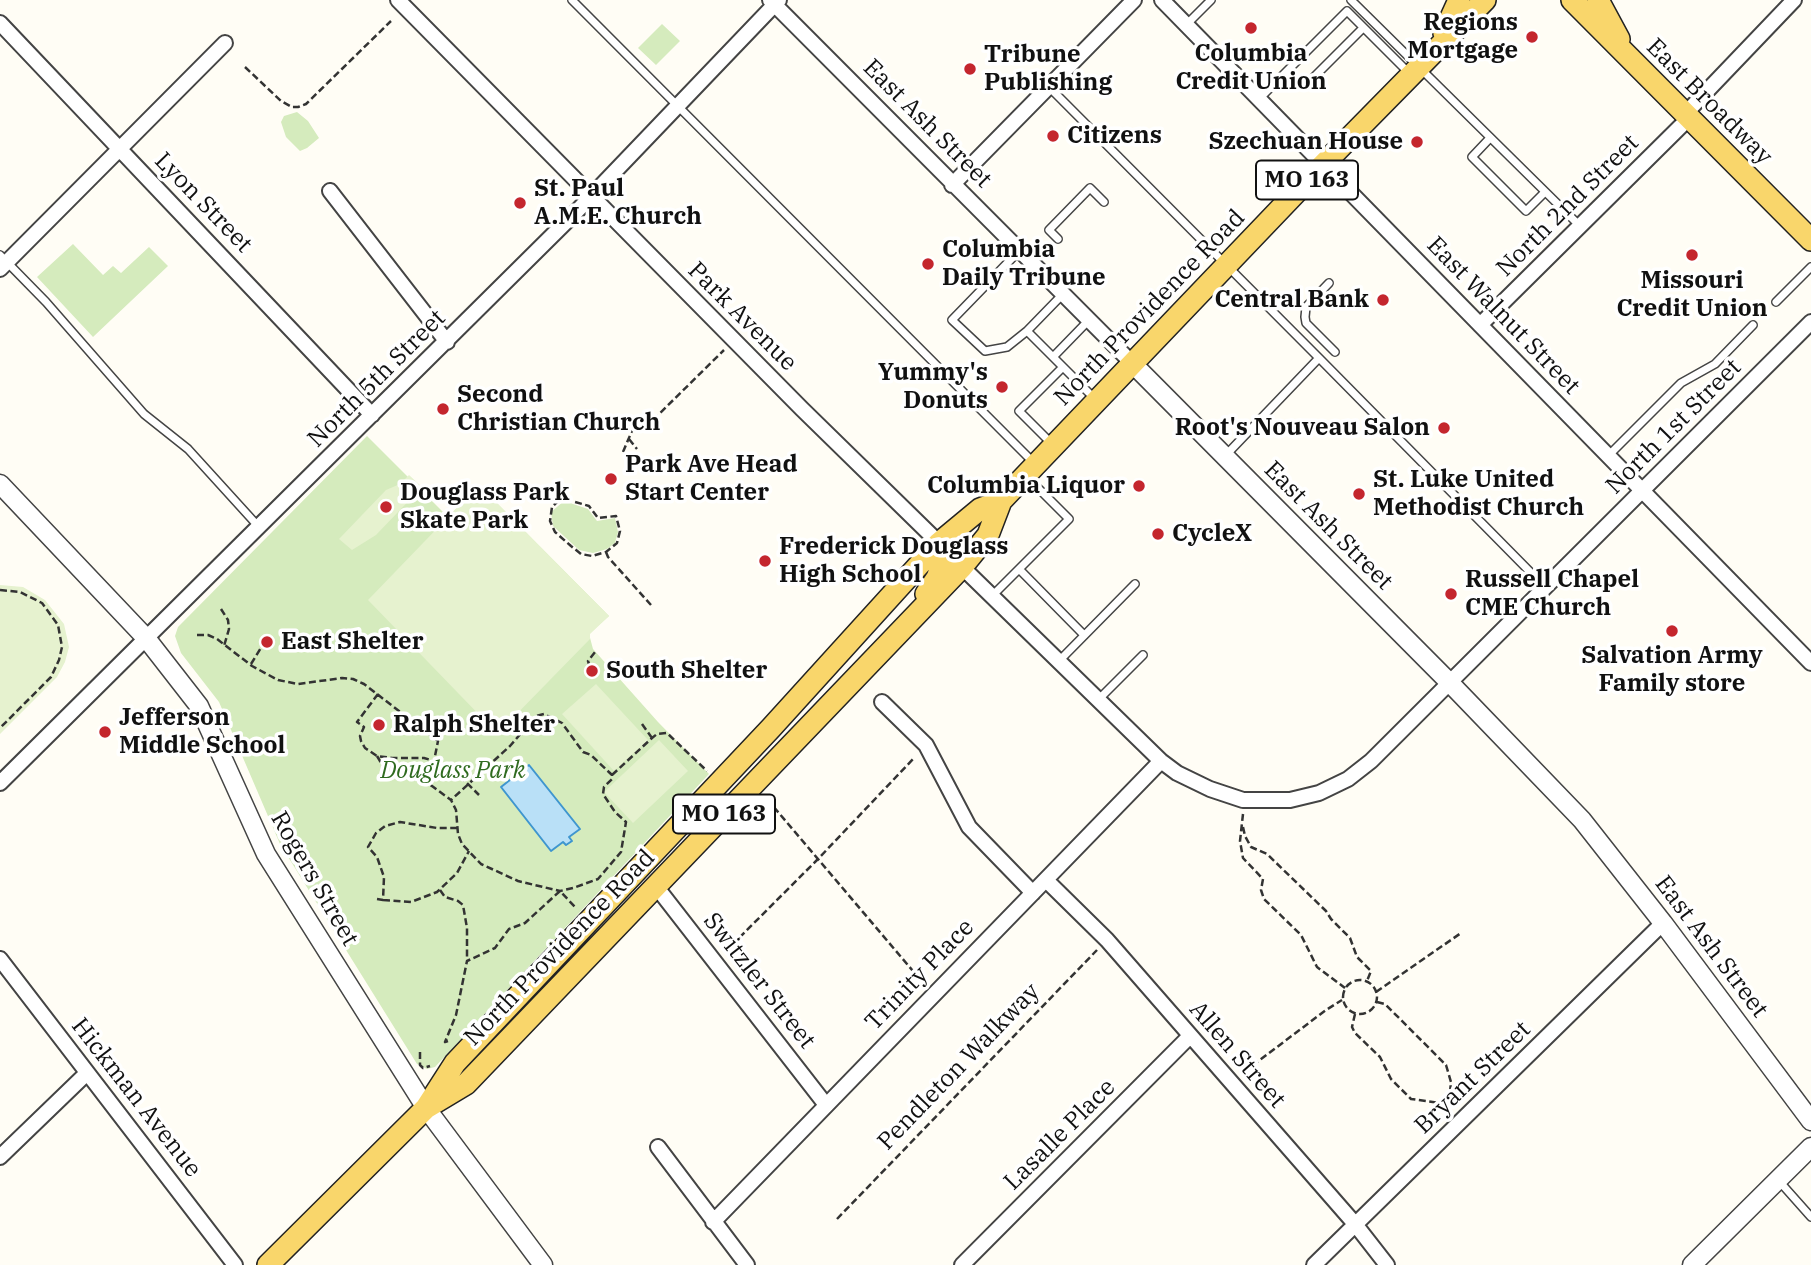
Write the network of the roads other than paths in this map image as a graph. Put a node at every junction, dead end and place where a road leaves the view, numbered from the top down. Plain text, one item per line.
1 (398, 0) edge
2 (572, 0) edge
3 (1134, 0) edge
4 (1162, 0) edge
5 (1211, 0) edge
6 (1351, 0) edge
7 (1459, 0) edge
8 (1485, 0) edge
9 (1572, 0) edge
10 (1598, 0) edge
11 (1794, 0) edge
12 (774, 1) edge
13 (0, 23) edge
14 (1186, 25) junction
15 (1363, 28) junction
16 (225, 43) dead end
17 (1436, 49) junction
18 (1632, 62) junction
19 (1414, 71) junction
20 (1305, 86) dead end
21 (1048, 87) junction
22 (1258, 99) junction
23 (678, 107) junction
24 (1686, 117) junction
25 (1490, 138) junction
26 (119, 148) junction
27 (1322, 165) junction
28 (952, 185) junction
29 (330, 191) dead end
30 (1545, 192) junction
31 (593, 196) junction
32 (1104, 202) dead end
33 (1581, 227) junction
34 (1058, 239) dead end
35 (1811, 240) edge
36 (1019, 251) junction
37 (2, 262) edge
38 (1227, 265) junction
39 (1811, 267) edge
40 (1329, 283) dead end
41 (1063, 294) junction
42 (1776, 302) dead end
43 (1089, 320) junction
44 (1811, 322) edge
45 (1480, 325) junction
46 (1754, 325) dead end
47 (1027, 331) junction
48 (447, 342) junction
49 (1335, 352) dead end
50 (1053, 357) junction
51 (1319, 358) junction
52 (1133, 364) junction
53 (1063, 366) junction
54 (1097, 401) junction
55 (372, 415) junction
56 (1054, 446) junction
57 (1225, 456) junction
58 (1607, 456) junction
59 (1031, 471) junction
60 (0, 484) edge
61 (1642, 492) junction
62 (1001, 501) junction
63 (980, 509) junction
64 (259, 527) junction
65 (939, 543) junction
66 (962, 568) junction
67 (1019, 569) junction
68 (1135, 584) dead end
69 (1545, 587) junction
70 (991, 597) junction
71 (903, 628) junction
72 (1084, 635) junction
73 (146, 638) junction
74 (1143, 655) dead end
75 (1058, 662) junction
76 (1811, 663) edge
77 (1449, 681) junction
78 (1098, 700) junction
79 (882, 702) dead end
80 (1161, 761) junction
81 (0, 783) edge
82 (1046, 880) junction
83 (655, 885) junction
84 (1033, 893) junction
85 (1663, 923) junction
86 (0, 959) edge
87 (1190, 1036) junction
88 (87, 1073) junction
89 (826, 1105) junction
90 (426, 1108) junction
91 (1811, 1121) edge
92 (658, 1147) dead end
93 (1811, 1147) edge
94 (0, 1157) edge
95 (1778, 1179) junction
96 (1811, 1217) edge
97 (713, 1222) junction
98 (1355, 1224) junction
99 (235, 1265) edge
100 (268, 1265) edge
101 (543, 1265) edge
102 (747, 1265) edge
103 (962, 1265) edge
104 (1314, 1265) edge
105 (1387, 1265) edge
106 (1692, 1265) edge

1 - 31 street, Park Avenue
2 - 23 lane
3 - 21 street
4 - 14 street, East Walnut Street
5 - 14 lane
6 - 19 lane
7 - 17 main road
8 - 17 main road, North Providence Road / MO 163
9 - 18 main road, East Broadway
10 - 18 main road
11 - 24 street, North 2nd Street
12 - 23 street, North 5th Street
12 - 28 street, East Ash Street
13 - 26 street, Lyon Street
14 - 22 street, East Walnut Street
15 - 19 lane
15 - 20 lane
15 - 22 lane
16 - 26 street
17 - 19 main road, North Providence Road / MO 163
18 - 24 main road, East Broadway
19 - 25 lane
19 - 27 main road, North Providence Road / MO 163
21 - 28 street
21 - 38 lane
22 - 27 street, East Walnut Street
23 - 31 street, North 5th Street
23 - 59 lane
24 - 33 street, North 2nd Street
24 - 35 main road, East Broadway
25 - 30 lane
25 - 30 lane
26 - 37 street
26 - 55 street, Lyon Street
27 - 38 main road, North Providence Road / MO 163
27 - 45 street, East Walnut Street
28 - 36 street, East Ash Street
29 - 48 street
30 - 33 lane
31 - 48 street, North 5th Street
31 - 65 street, Park Avenue
32 - 34 lane
33 - 45 street, North 2nd Street
36 - 41 street, East Ash Street
36 - 47 lane
37 - 64 lane
38 - 51 lane
38 - 52 main road, North Providence Road / MO 163
39 - 42 lane
40 - 49 lane
41 - 43 street, East Ash Street
41 - 47 lane
43 - 50 lane
43 - 52 street, East Ash Street
44 - 61 street, North 1st Street
45 - 58 street, East Walnut Street
46 - 58 lane
47 - 50 lane
48 - 55 street, North 5th Street
50 - 53 lane
51 - 57 lane
51 - 69 lane
52 - 54 main road, North Providence Road / MO 163
52 - 57 street, East Ash Street
53 - 54 lane
53 - 56 lane
54 - 56 main road, North Providence Road / MO 163
55 - 64 street, North 5th Street
56 - 59 main road, North Providence Road / MO 163
57 - 77 street, East Ash Street
58 - 61 street, East Walnut Street
59 - 62 main road, North Providence Road / MO 163
59 - 67 lane
60 - 73 street, Rogers Street
61 - 69 street, North 1st Street
61 - 76 street, East Walnut Street
62 - 63 main road, North Providence Road / MO 163
62 - 66 main road, North Providence Road / MO 163
63 - 65 main road, North Providence Road / MO 163
63 - 66 main road
64 - 73 street, North 5th Street
65 - 71 main road
65 - 90 main road, North Providence Road / MO 163
66 - 70 street
66 - 71 main road, North Providence Road / MO 163
67 - 70 lane
67 - 72 lane
68 - 72 lane
69 - 77 street, North 1st Street
70 - 75 street
71 - 83 main road, North Providence Road / MO 163
72 - 75 lane
73 - 81 street, North 5th Street
73 - 90 street, Rogers Street
74 - 78 lane
75 - 78 street
77 - 80 street
77 - 85 street, East Ash Street
78 - 80 street
79 - 84 street
80 - 82 street, Trinity Place
82 - 84 street, Trinity Place
82 - 87 street, Allen Street
83 - 89 street, Switzler Street
83 - 90 main road, North Providence Road / MO 163
84 - 89 street, Trinity Place
85 - 91 street, East Ash Street
85 - 98 street, Bryant Street
86 - 88 street, Hickman Avenue
87 - 98 street, Allen Street
87 - 103 street, Lasalle Place
88 - 94 street
88 - 99 street, Hickman Avenue
89 - 97 street, Trinity Place
90 - 100 main road, North Providence Road / MO 163
90 - 101 street, Rogers Street
92 - 97 street
93 - 95 street
95 - 96 lane
95 - 106 street
97 - 102 street
98 - 104 street, Bryant Street
98 - 105 street, Allen Street

